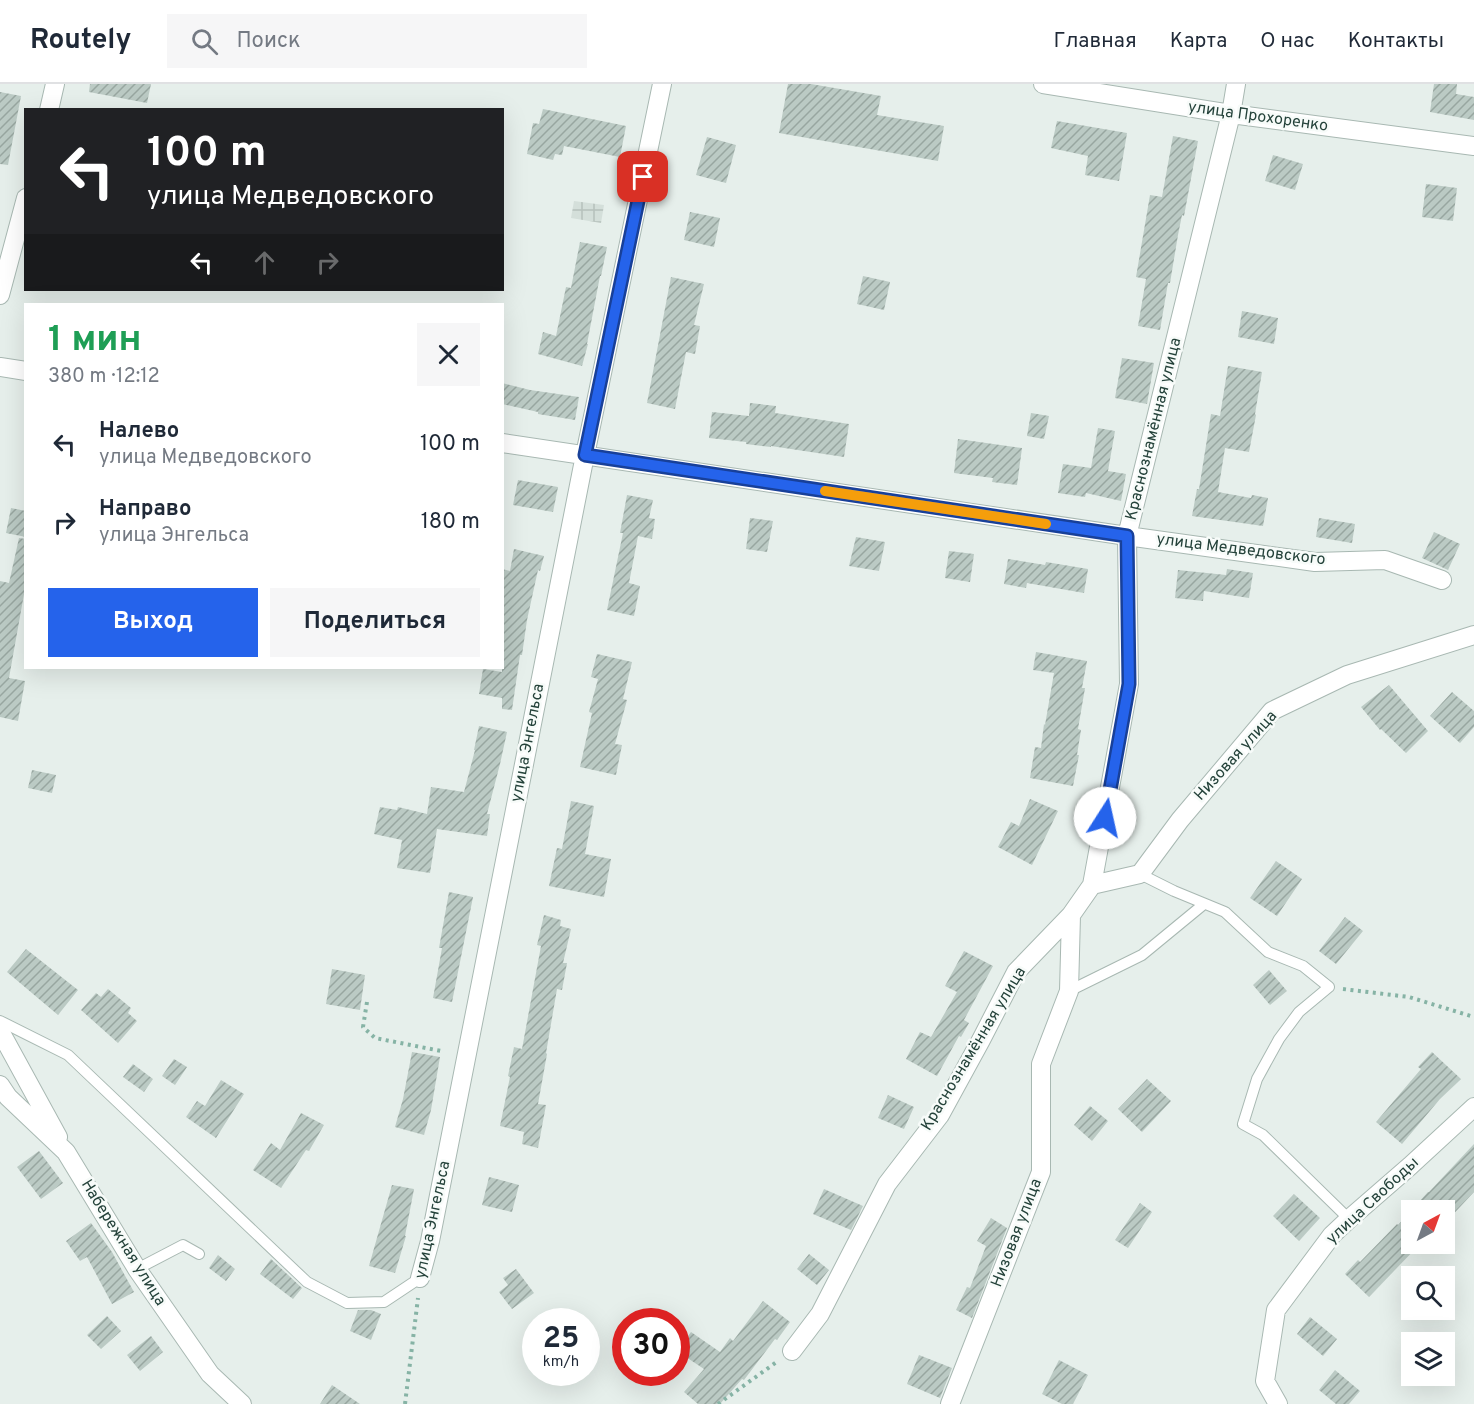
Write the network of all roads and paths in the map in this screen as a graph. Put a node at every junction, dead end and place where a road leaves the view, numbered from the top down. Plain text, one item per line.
1 (55, 84) edge
2 (662, 84) edge
3 (1043, 84) edge
4 (1236, 84) edge
5 (49, 108) edge
6 (1231, 114) junction
7 (1474, 146) edge
8 (24, 205) edge
9 (0, 295) edge
10 (0, 367) edge
11 (24, 371) edge
12 (504, 443) edge
13 (585, 455) junction
14 (1127, 536) junction
15 (1442, 580) dead end
16 (1474, 635) edge
17 (1140, 874) junction
18 (1092, 885) junction
19 (1204, 904) junction
20 (1071, 915) junction
21 (1329, 987) junction
22 (1069, 991) junction
23 (367, 1002) dead end
24 (1474, 1017) edge
25 (0, 1021) edge
26 (0, 1030) edge
27 (441, 1051) dead end
28 (0, 1085) edge
29 (1474, 1107) edge
30 (66, 1152) junction
31 (1349, 1219) junction
32 (199, 1254) dead end
33 (137, 1269) junction
34 (420, 1278) junction
35 (792, 1351) joint
36 (242, 1404) edge
37 (405, 1404) edge
38 (718, 1404) edge
39 (950, 1404) edge
40 (1278, 1404) edge

1 - 5 street
2 - 13 street, улица Энгельса
3 - 6 street, улица Прохоренко
4 - 6 street, Краснознамённая улица
6 - 7 street, улица Прохоренко
6 - 14 street, Краснознамённая улица
8 - 9 street
10 - 11 street
12 - 13 street, улица Медведовского
13 - 14 street, улица Медведовского
13 - 34 street, улица Энгельса
14 - 15 street, улица Медведовского
14 - 18 street, Краснознамённая улица
16 - 17 street, Низовая улица
17 - 18 street
17 - 19 lane
18 - 20 street, Краснознамённая улица
19 - 21 lane
19 - 22 lane
20 - 22 street, Низовая улица
20 - 35 street, Краснознамённая улица
21 - 24 path
21 - 31 lane
22 - 39 street, Низовая улица
23 - 27 path
25 - 34 lane
26 - 30 street
28 - 30 street, Набережная улица
29 - 31 street, улица Свободы
30 - 33 street, Набережная улица
31 - 40 street, улица Свободы
32 - 33 lane
33 - 36 street, Набережная улица
34 - 37 path, улица Энгельса
35 - 38 path

